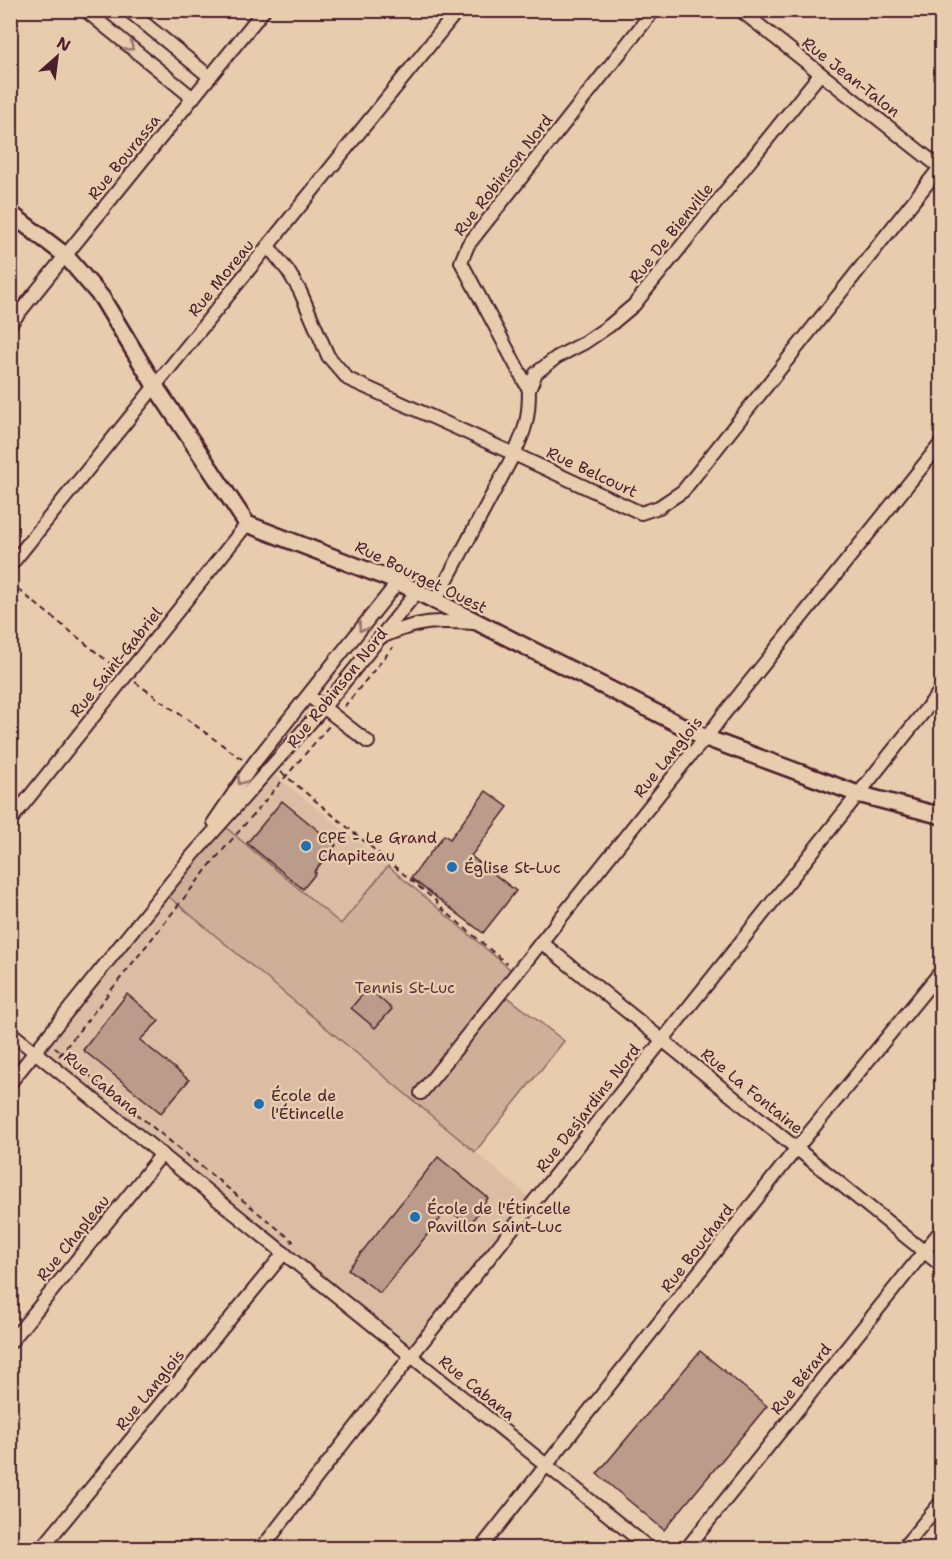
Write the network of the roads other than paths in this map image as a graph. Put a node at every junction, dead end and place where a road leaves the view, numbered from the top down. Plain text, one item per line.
1 (84, 10) edge
2 (128, 10) edge
3 (264, 10) edge
4 (458, 10) edge
5 (654, 10) edge
6 (740, 10) edge
7 (820, 74) junction
8 (210, 77) junction
9 (193, 98) junction
10 (941, 167) edge
11 (10, 213) edge
12 (268, 246) junction
13 (65, 255) junction
14 (10, 324) edge
15 (155, 386) junction
16 (529, 390) junction
17 (942, 442) edge
18 (514, 454) junction
19 (248, 524) junction
20 (10, 566) edge
21 (398, 582) junction
22 (416, 593) junction
23 (435, 602) junction
24 (475, 623) junction
25 (380, 637) junction
26 (942, 689) edge
27 (309, 696) junction
28 (324, 707) junction
29 (706, 738) junction
30 (368, 742) dead end
31 (858, 794) junction
32 (942, 816) edge
33 (10, 820) edge
34 (192, 856) junction
35 (541, 942) junction
36 (942, 970) edge
37 (10, 1032) edge
38 (662, 1040) junction
39 (35, 1051) junction
40 (10, 1083) edge
41 (421, 1093) dead end
42 (796, 1149) junction
43 (162, 1154) junction
44 (942, 1229) edge
45 (924, 1252) junction
46 (284, 1253) junction
47 (942, 1266) edge
48 (10, 1343) edge
49 (411, 1356) junction
50 (547, 1466) junction
51 (942, 1501) edge
52 (42, 1548) edge
53 (262, 1548) edge
54 (480, 1548) edge
55 (649, 1548) edge
56 (687, 1548) edge
57 (903, 1548) edge

1 -> 9 street
2 - 8 street
3 - 8 street, Rue Bourassa
4 - 12 street, Rue Moreau
5 - 16 street, Rue Robinson Nord
6 - 7 street, Rue Jean-Talon
7 - 10 street, Rue Jean-Talon
7 - 16 street, Rue De Bienville
8 - 9 street, Rue Bourassa
9 - 13 street, Rue Bourassa
10 - 18 street, Rue Belcourt
11 - 13 street
12 - 15 street, Rue Moreau
12 - 18 street, Rue Belcourt
13 - 14 street, Rue Bourassa
13 - 15 street
15 - 19 street
15 - 20 street, Rue Moreau
16 - 18 street
17 - 29 street, Rue Langlois
18 - 23 street
19 - 21 street, Rue Bourget Ouest
19 - 33 street, Rue Saint-Gabriel
21 - 22 street, Rue Bourget Ouest
21 -> 27 street, Rue Robinson Nord
22 - 23 street, Rue Bourget Ouest
22 - 25 street, Rue Robinson Nord
23 - 24 street, Rue Bourget Ouest
24 - 25 street
24 - 29 street, Rue Bourget Ouest
25 - 28 street, Rue Robinson Nord
26 - 31 street, Rue Desjardins Nord
27 - 28 street
27 -> 34 street, Rue Robinson Nord
28 - 30 street
28 - 34 street, Rue Robinson Nord
29 - 31 street, Rue Bourget Ouest
29 - 35 street, Rue Langlois
31 - 32 street, Rue Bourget Ouest
31 - 38 street, Rue Desjardins Nord
34 - 39 street, Rue Robinson Nord
35 - 38 street, Rue La Fontaine
35 - 41 street, Rue Langlois
36 - 42 street, Rue Bouchard
37 - 39 street, Rue Cabana
38 - 42 street, Rue La Fontaine
38 - 49 street, Rue Desjardins Nord
39 - 40 street, Rue Robinson Nord
39 - 43 street, Rue Cabana
42 - 45 street, Rue La Fontaine
42 - 50 street, Rue Bouchard
43 - 46 street, Rue Cabana
43 - 48 street, Rue Chapleau
44 - 45 street, Rue Bérard
45 - 47 street, Rue La Fontaine
45 - 56 street, Rue Bérard
46 - 49 street, Rue Cabana
46 - 52 street, Rue Langlois
49 - 50 street, Rue Cabana
49 - 53 street, Rue Desjardins Nord
50 - 54 street, Rue Bouchard
50 - 55 street, Rue Cabana
51 - 57 street

